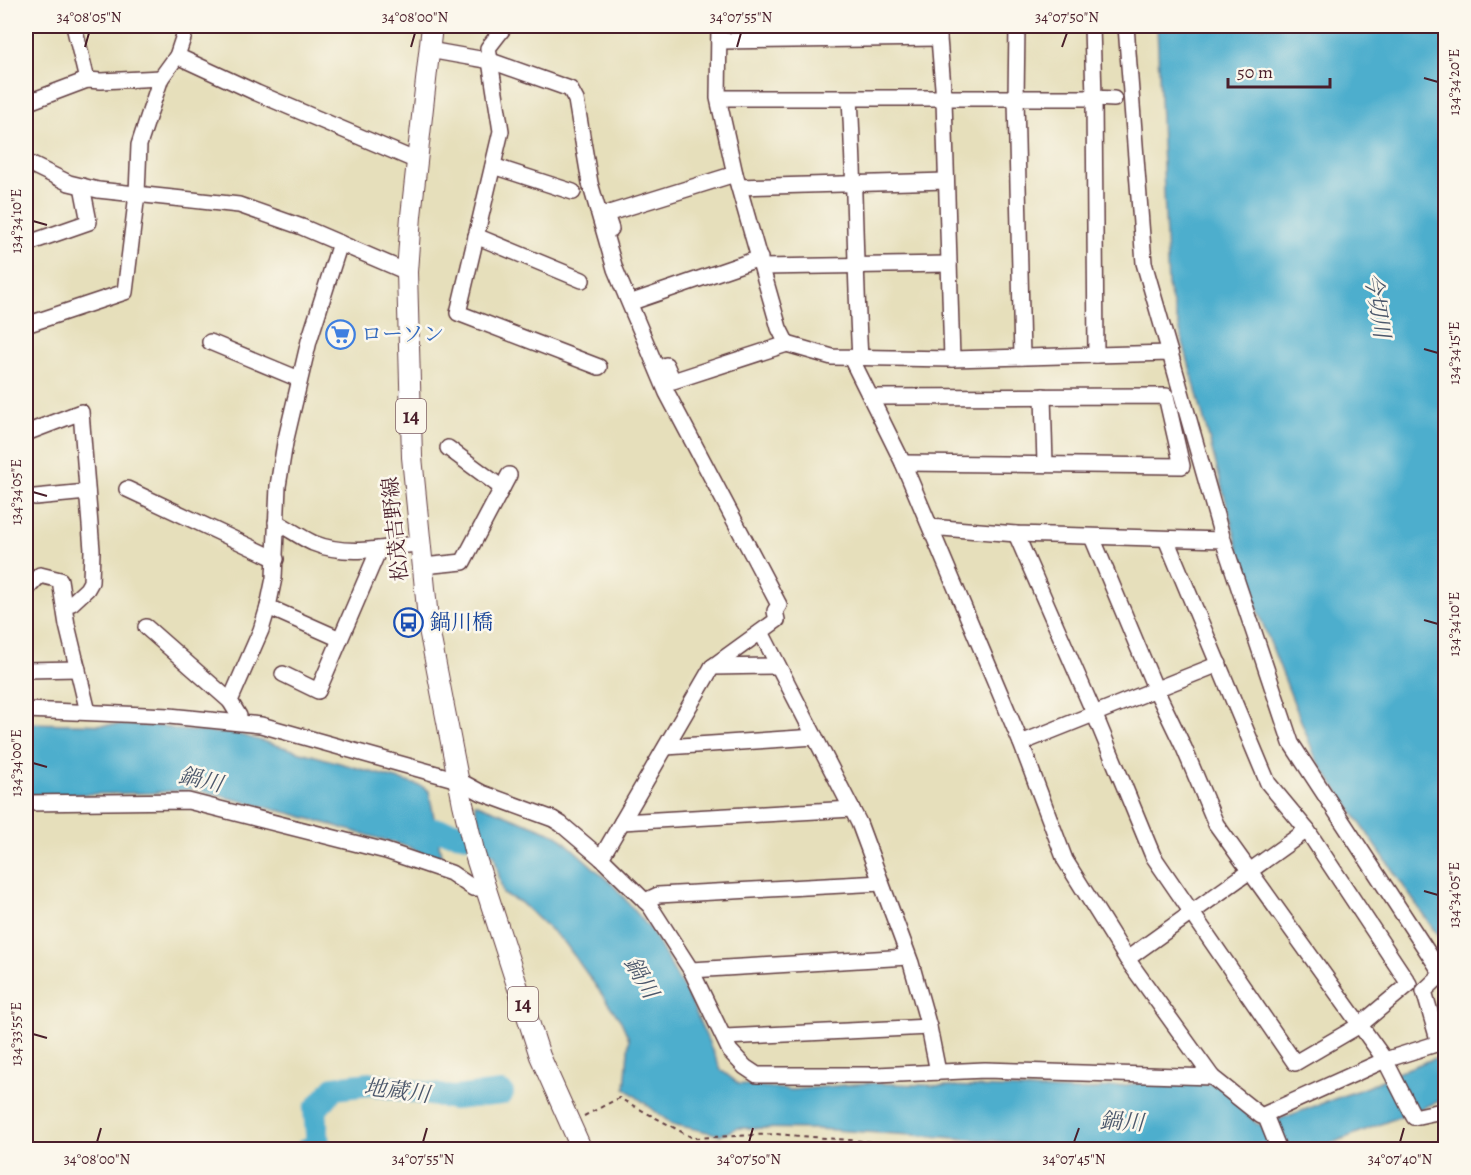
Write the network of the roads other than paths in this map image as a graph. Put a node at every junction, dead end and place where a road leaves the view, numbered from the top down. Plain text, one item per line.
1 (74, 26) edge
2 (187, 26) edge
3 (432, 26) edge
4 (505, 26) edge
5 (1017, 26) edge
6 (1092, 26) edge
7 (1126, 26) edge
8 (938, 32) edge
9 (719, 33) edge
10 (429, 50) junction
11 (177, 56) junction
12 (491, 61) junction
13 (161, 78) junction
14 (87, 80) junction
15 (718, 98) junction
16 (850, 99) junction
17 (1016, 99) junction
18 (1094, 99) junction
19 (1114, 99) dead end
20 (944, 100) junction
21 (26, 103) edge
22 (417, 161) junction
23 (26, 162) edge
24 (493, 166) junction
25 (737, 181) junction
26 (946, 181) junction
27 (855, 184) junction
28 (82, 186) junction
29 (573, 192) dead end
30 (137, 195) junction
31 (476, 236) junction
32 (340, 243) junction
33 (26, 244) edge
34 (761, 262) junction
35 (949, 264) junction
36 (855, 265) junction
37 (407, 272) junction
38 (582, 280) dead end
39 (635, 301) junction
40 (26, 325) edge
41 (210, 342) dead end
42 (787, 344) junction
43 (1170, 353) junction
44 (1096, 355) junction
45 (1022, 357) junction
46 (855, 358) junction
47 (952, 358) junction
48 (599, 367) dead end
49 (299, 379) junction
50 (1043, 396) junction
51 (872, 397) junction
52 (27, 428) edge
53 (448, 448) dead end
54 (903, 462) junction
55 (1045, 464) junction
56 (127, 489) dead end
57 (87, 492) junction
58 (35, 497) dead end
59 (276, 522) junction
60 (930, 527) junction
61 (1016, 534) junction
62 (1092, 537) junction
63 (1166, 539) junction
64 (1223, 540) junction
65 (421, 543) junction
66 (379, 549) junction
67 (276, 559) junction
68 (423, 566) junction
69 (26, 590) edge
70 (65, 605) junction
71 (268, 607) junction
72 (146, 627) dead end
73 (761, 632) junction
74 (339, 639) junction
75 (1219, 664) junction
76 (778, 666) junction
77 (712, 667) junction
78 (78, 669) junction
79 (26, 670) edge
80 (283, 674) dead end
81 (1155, 688) junction
82 (230, 701) junction
83 (26, 710) edge
84 (88, 712) junction
85 (1094, 713) junction
86 (239, 722) junction
87 (815, 737) junction
88 (1021, 744) junction
89 (666, 747) junction
90 (458, 780) junction
91 (26, 803) edge
92 (852, 809) junction
93 (622, 822) junction
94 (1307, 830) junction
95 (601, 858) junction
96 (1249, 871) junction
97 (881, 884) junction
98 (486, 888) junction
99 (645, 901) junction
100 (1192, 912) junction
101 (908, 957) junction
102 (1127, 959) junction
103 (691, 970) junction
104 (1360, 1025) junction
105 (929, 1026) junction
106 (725, 1037) junction
107 (1388, 1065) junction
108 (938, 1072) junction
109 (1212, 1077) junction
110 (1446, 1110) edge
111 (1266, 1117) junction
112 (582, 1149) edge
113 (1279, 1149) edge

1 - 14 street
2 - 11 street
3 - 10 main road, 松茂吉野線 / 14
4 - 12 street
5 - 17 street
6 - 18 street
7 - 43 street
8 - 9 street
8 - 20 street
9 - 15 street
10 - 12 street
10 - 22 main road, 松茂吉野線 / 14
11 - 13 street
11 - 22 street
12 - 24 street
12 - 73 street
13 - 14 street
13 - 30 street
14 - 21 street
15 - 16 street
15 - 25 street
16 - 20 street
16 - 27 street
17 - 18 street
17 - 20 street
17 - 45 street
18 - 19 street
18 - 44 street
20 - 26 street
22 - 37 main road, 松茂吉野線 / 14
23 - 28 street
24 - 29 street
24 - 31 street
25 - 27 street
25 - 34 street
25 - 39 street
26 - 27 street
26 - 35 street
27 - 36 street
28 - 30 street
28 - 33 street
30 - 32 street
30 - 40 street
31 - 38 street
31 - 48 street
32 - 37 street
32 - 49 street
34 - 36 street
34 - 39 street
34 - 42 street
35 - 36 street
35 - 47 street
36 - 46 street
37 - 65 main road, 松茂吉野線 / 14
39 - 42 street
41 - 49 street
42 - 46 street
43 - 44 street
43 - 64 street
44 - 45 street
45 - 47 street
46 - 47 street
46 - 51 street
49 - 59 street
50 - 51 street
50 - 55 street
50 - 55 street
51 - 54 street
52 - 57 street
53 - 68 street
54 - 55 street
54 - 60 street
56 - 67 street
57 - 58 street
57 - 70 street
59 - 66 street
59 - 67 street
60 - 61 street
60 - 88 street
61 - 62 street
61 - 85 street
62 - 63 street
62 - 81 street
63 - 64 street
63 - 75 street
64 - 107 street
65 - 66 street
65 - 68 main road, 松茂吉野線 / 14
66 - 74 street
67 - 71 street
68 - 90 main road, 松茂吉野線 / 14
69 - 70 street
70 - 78 street
71 - 74 street
71 - 82 street
72 - 82 street
73 - 76 street
73 - 77 street
74 - 80 street
75 - 81 street
75 - 94 street
76 - 77 street
76 - 87 street
77 - 89 street
78 - 79 street
78 - 84 street
81 - 85 street
81 - 96 street
82 - 86 street
83 - 84 street
84 - 86 street
85 - 88 street
85 - 100 street
86 - 90 street
87 - 89 street
87 - 92 street
88 - 102 street
89 - 93 street
90 - 95 street
90 - 98 main road, 松茂吉野線 / 14
91 - 98 street
92 - 93 street
92 - 97 street
93 - 95 street
94 - 96 street
94 - 104 street
95 - 99 street
96 - 100 street
96 - 104 street
97 - 99 street
97 - 101 street
98 - 112 main road, 松茂吉野線 / 14
99 - 103 street
100 - 102 street
100 - 104 street
101 - 103 street
101 - 105 street
102 - 109 street
103 - 106 street
104 - 107 street
105 - 106 street
105 - 108 street
106 - 108 street
107 - 110 street
107 - 111 street
108 - 109 street
109 - 111 street
111 - 113 street

